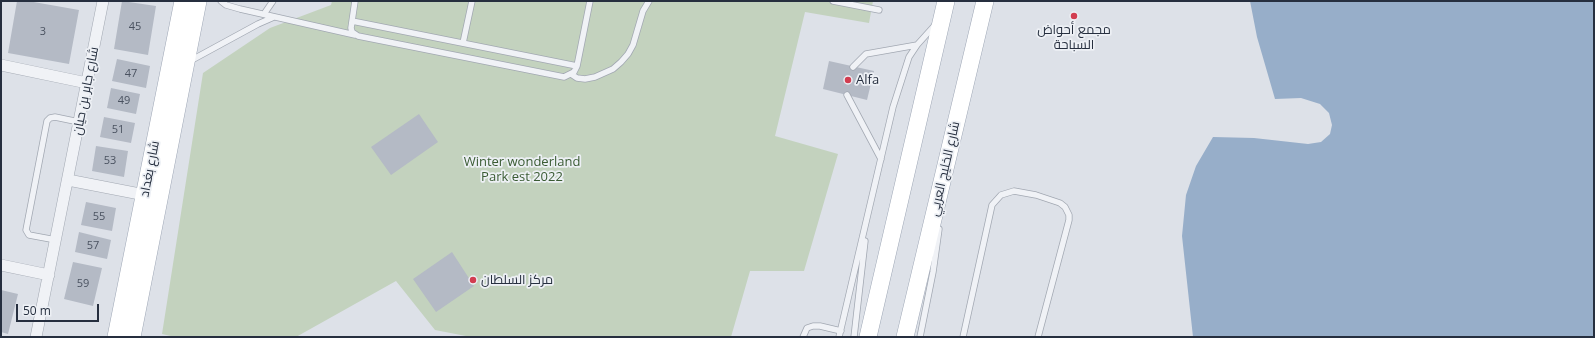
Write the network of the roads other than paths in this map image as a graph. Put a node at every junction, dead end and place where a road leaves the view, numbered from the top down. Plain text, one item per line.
1 (104, 1) edge
2 (184, 1) edge
3 (198, 1) edge
4 (221, 1) edge
5 (273, 1) edge
6 (356, 1) edge
7 (472, 1) edge
8 (590, 1) edge
9 (649, 1) edge
10 (833, 1) edge
11 (985, 1) edge
12 (944, 9) edge
13 (880, 10) dead end
14 (264, 14) junction
15 (274, 17) junction
16 (352, 21) junction
17 (355, 35) junction
18 (463, 43) junction
19 (917, 45) junction
20 (186, 63) junction
21 (1, 64) edge
22 (577, 66) junction
23 (853, 67) dead end
24 (571, 74) junction
25 (88, 83) junction
26 (848, 95) dead end
27 (79, 122) junction
28 (881, 159) junction
29 (945, 174) junction
30 (68, 180) junction
31 (145, 195) junction
32 (869, 211) junction
33 (56, 240) junction
34 (1, 266) edge
35 (49, 275) junction
36 (840, 334) edge
37 (36, 337) edge
38 (116, 337) edge
39 (132, 337) edge
40 (803, 337) edge
41 (854, 337) edge
42 (868, 337) edge
43 (905, 337) edge
44 (920, 337) edge
45 (962, 337) edge
46 (1038, 337) edge

1 - 25 street, شارع جابر بن حيان
2 - 31 main road, شارع بغداد
3 - 20 main road, شارع بغداد
4 - 14 lane
5 - 14 lane
6 - 16 lane
7 - 18 lane
8 - 22 lane
9 - 24 lane
10 - 13 lane
11 - 29 main road, شارع الخليج العربي
12 - 19 lane
12 - 42 main road
14 - 15 lane
15 - 17 lane
15 - 20 lane
16 - 17 lane
16 - 18 lane
17 - 24 lane
18 - 22 lane
19 - 23 lane
19 - 28 lane
20 - 39 main road, شارع بغداد
21 - 25 street
22 - 24 lane
25 - 27 street, شارع جابر بن حيان
26 - 28 lane
27 - 30 street, شارع جابر بن حيان
27 - 33 lane
28 - 32 lane
29 - 43 main road, شارع الخليج العربي
29 - 44 lane
30 - 31 street
30 - 33 street, شارع جابر بن حيان
31 - 38 main road, شارع بغداد
32 - 36 lane
32 - 41 lane
33 - 35 street, شارع جابر بن حيان
34 - 35 street
35 - 37 street, شارع جابر بن حيان
36 - 40 lane
45 - 46 lane

